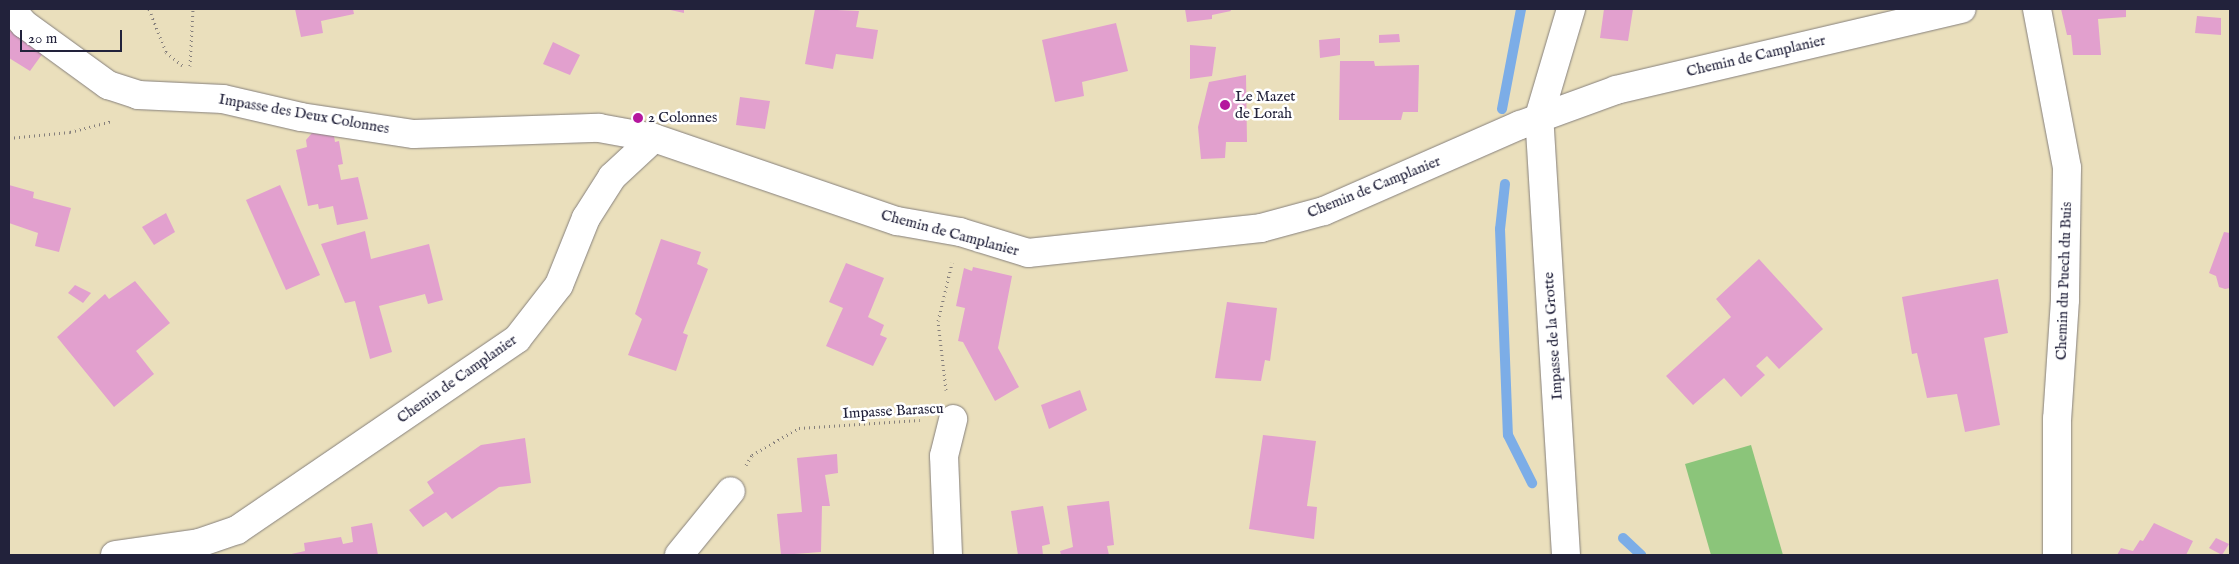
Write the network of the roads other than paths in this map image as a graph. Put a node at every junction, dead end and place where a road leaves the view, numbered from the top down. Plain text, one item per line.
1 (11, 9) edge
2 (1572, 9) edge
3 (1962, 9) edge
4 (2037, 9) edge
5 (1539, 117) junction
6 (654, 138) junction
7 (953, 419) road end
8 (731, 491) road end
9 (115, 555) edge
10 (679, 555) edge
11 (948, 555) edge
12 (1566, 555) edge
13 (2057, 555) edge

1 - 6 street, Impasse des Deux Colonnes
2 - 5 street
3 - 5 street, Chemin de Camplanier
4 - 13 street, Chemin du Puech du Buis
5 - 6 street, Chemin de Camplanier
5 - 12 street, Impasse de la Grotte
6 - 9 street, Chemin de Camplanier
7 - 11 street
8 - 10 street

